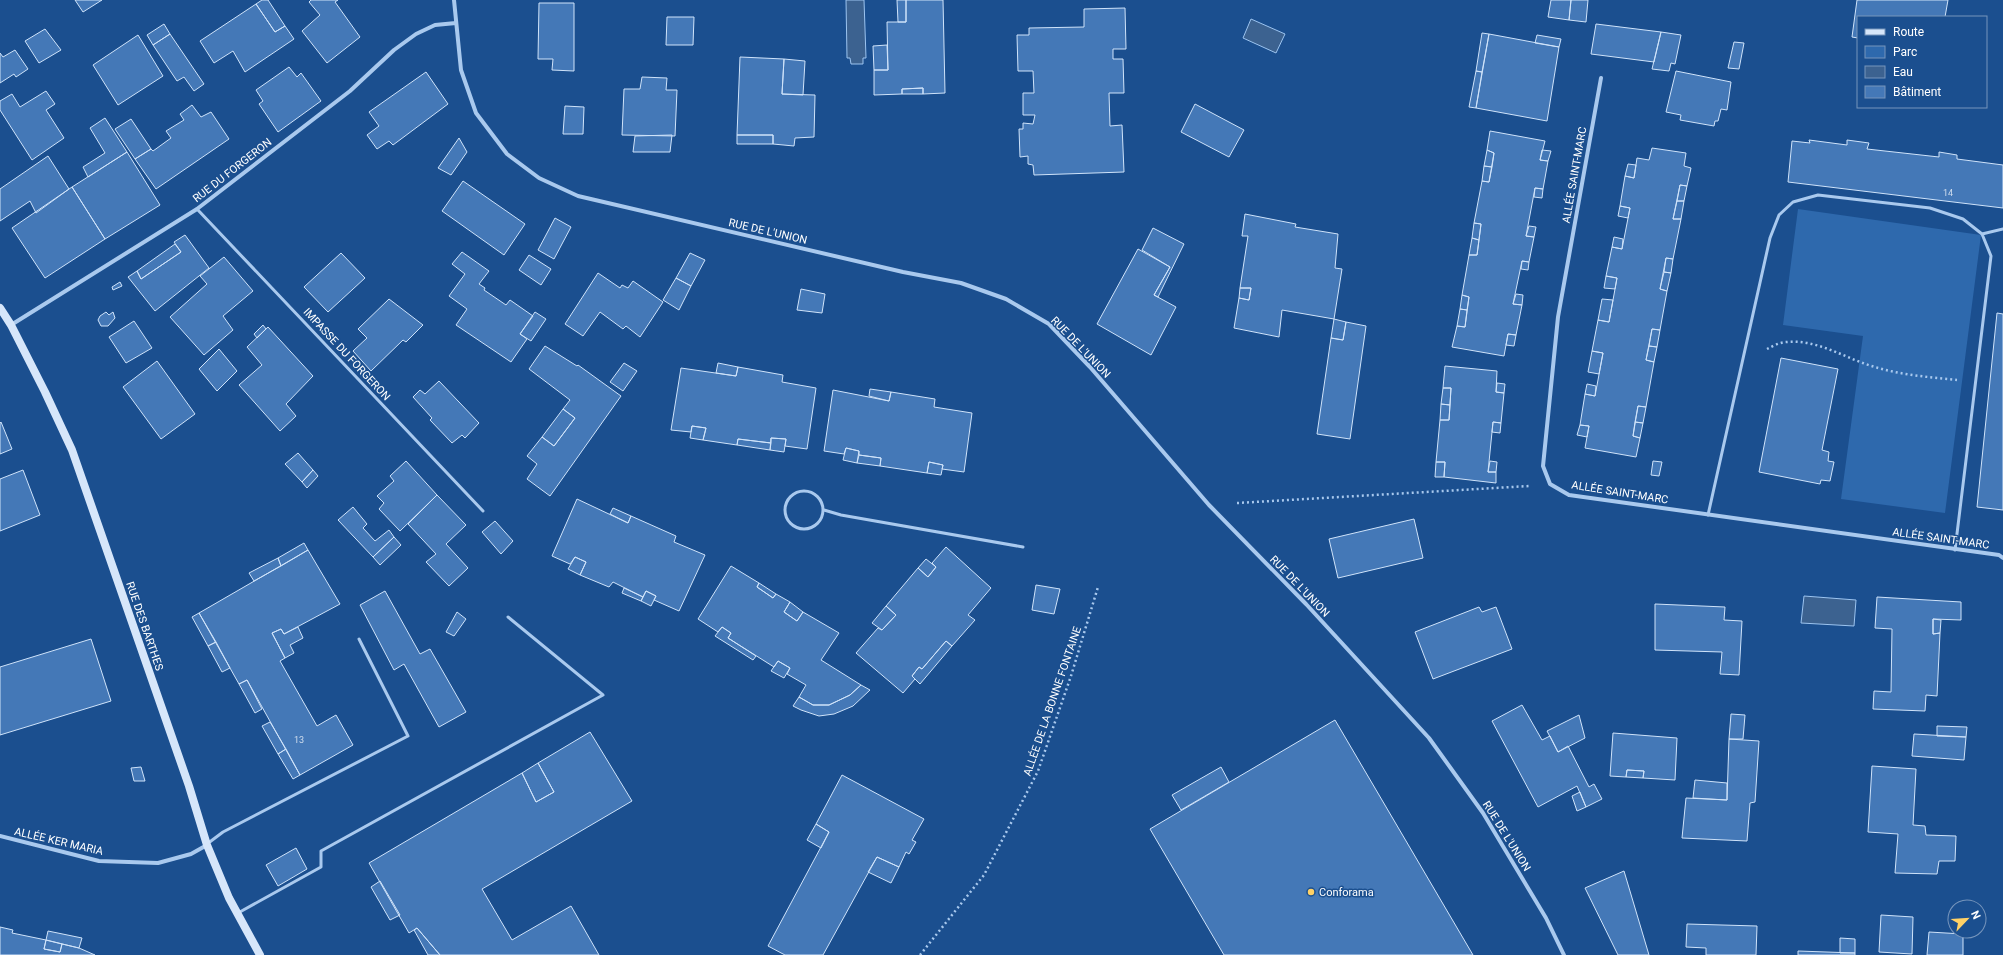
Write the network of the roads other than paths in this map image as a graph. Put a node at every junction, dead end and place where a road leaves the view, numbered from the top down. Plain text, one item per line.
1 (454, 0) edge
2 (456, 23) junction
3 (1601, 78) dead end
4 (197, 209) junction
5 (2003, 229) edge
6 (1982, 234) junction
7 (0, 308) edge
8 (11, 325) junction
9 (824, 510) junction
10 (483, 511) dead end
11 (1708, 515) junction
12 (1023, 547) dead end
13 (1956, 550) junction
14 (2003, 558) edge
15 (508, 618) dead end
16 (359, 639) dead end
17 (0, 836) edge
18 (207, 845) junction
19 (237, 914) junction
20 (260, 955) edge
21 (1564, 955) edge

1 - 2 street, RUE DE L'UNION
2 - 4 street, RUE DU FORGERON
2 - 21 street, RUE DE L'UNION
3 - 11 street, ALLÉE SAINT-MARC
4 - 8 street, RUE DU FORGERON
4 - 10 lane, IMPASSE DU FORGERON
5 - 6 lane
6 - 11 lane
6 - 13 lane
7 - 8 street, RUE DES BARTHES
8 - 18 street, RUE DES BARTHES
9 - 9 lane
9 - 12 lane
11 - 13 street, ALLÉE SAINT-MARC
13 - 14 street, ALLÉE SAINT-MARC
15 - 19 lane
16 - 18 lane
17 - 18 street, ALLÉE KER MARIA
18 - 19 street, RUE DES BARTHES
19 - 20 street, RUE DES BARTHES

